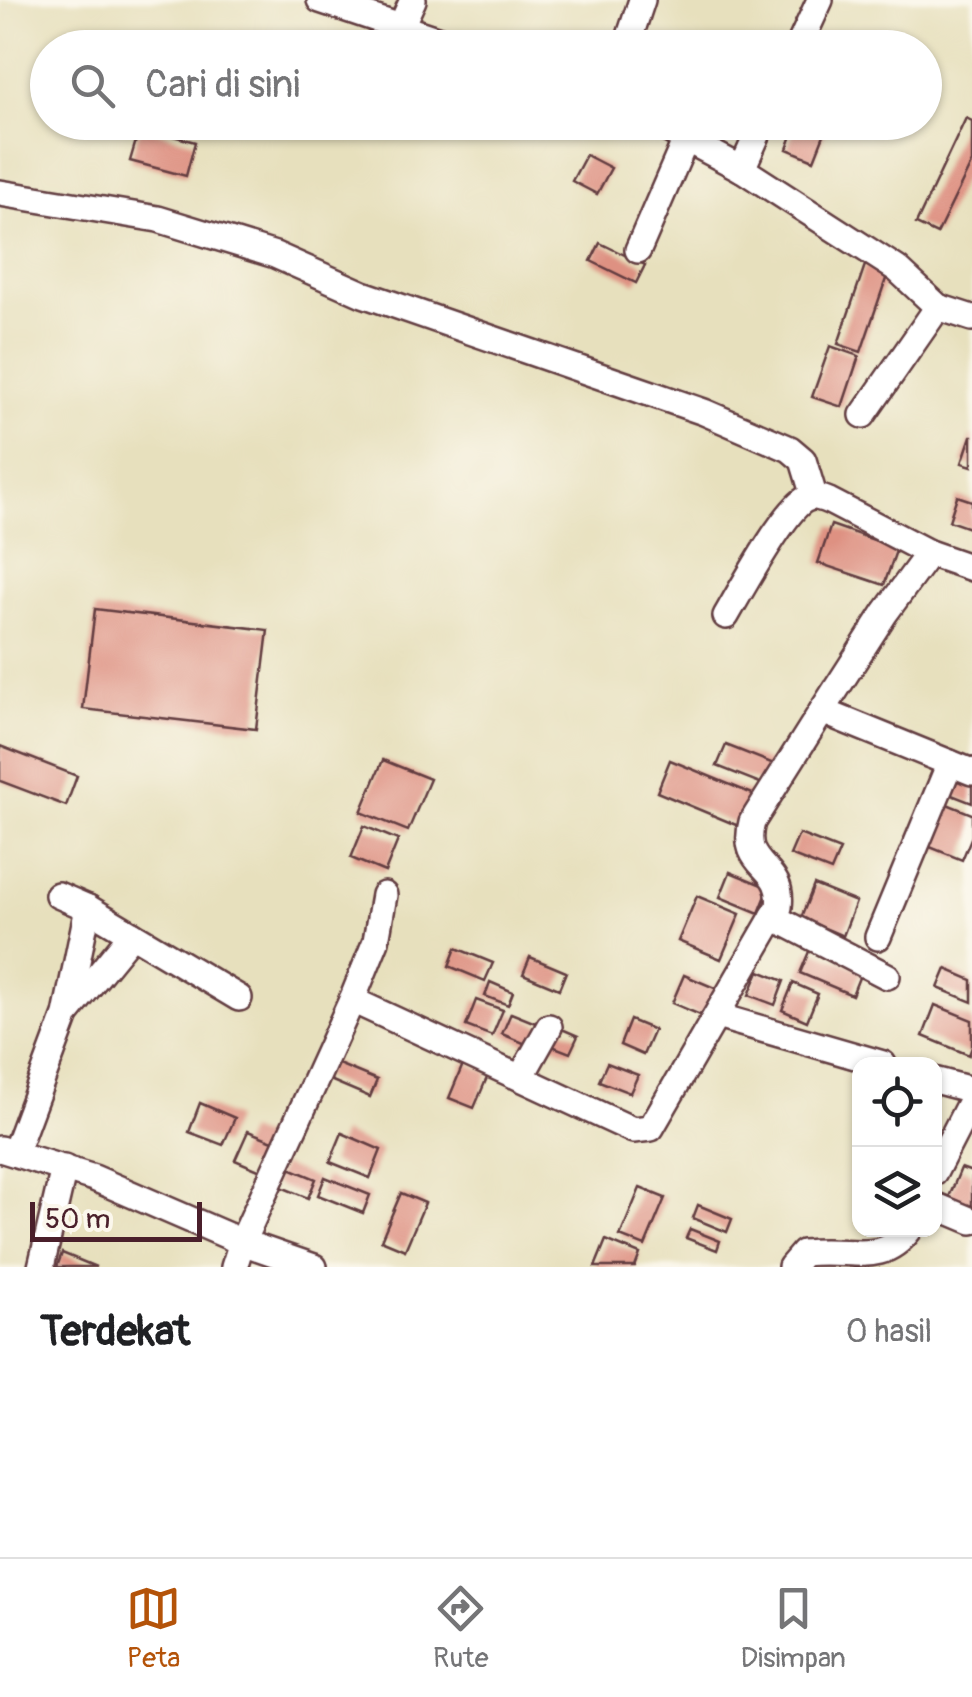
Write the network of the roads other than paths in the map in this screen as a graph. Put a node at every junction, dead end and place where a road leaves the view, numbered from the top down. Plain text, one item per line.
1 (320, 0) edge
2 (413, 0) edge
3 (642, 0) edge
4 (820, 0) edge
5 (401, 26) junction
6 (412, 30) edge
7 (632, 30) edge
8 (806, 30) edge
9 (686, 140) joint
10 (755, 140) edge
11 (742, 169) junction
12 (0, 193) edge
13 (638, 250) dead end
14 (938, 306) junction
15 (972, 318) edge
16 (862, 415) dead end
17 (814, 496) junction
18 (928, 553) junction
19 (972, 568) edge
20 (726, 616) dead end
21 (822, 711) junction
22 (961, 768) edge
23 (58, 895) dead end
24 (384, 896) dead end
25 (88, 908) junction
26 (773, 917) junction
27 (132, 934) junction
28 (878, 937) dead end
29 (886, 976) dead end
30 (239, 998) dead end
31 (352, 1000) junction
32 (66, 1015) junction
33 (717, 1016) junction
34 (548, 1027) dead end
35 (859, 1057) edge
36 (521, 1077) junction
37 (942, 1082) edge
38 (972, 1090) edge
39 (972, 1099) edge
40 (8, 1150) edge
41 (942, 1157) edge
42 (64, 1168) junction
43 (942, 1208) edge
44 (972, 1221) edge
45 (906, 1237) edge
46 (238, 1255) edge
47 (41, 1267) edge
48 (314, 1267) edge
49 (790, 1267) edge

1 - 5 street
2 - 5 street
3 - 7 street
4 - 8 street
5 - 6 street
9 - 11 street
9 - 13 street
10 - 11 street
11 - 14 street
12 - 17 street
14 - 15 street
14 - 16 street
17 - 18 street
17 - 20 street
18 - 19 street
18 - 21 street
21 - 22 street
21 - 26 street
22 - 28 street
23 - 25 street
24 - 31 street
25 - 27 street
25 - 32 street
26 - 29 street
26 - 33 street
27 - 30 street
27 - 32 street
31 - 36 street
31 - 46 street
32 - 40 street
33 - 35 street
33 - 36 street
34 - 36 street
37 - 38 street
39 - 41 street
40 - 42 street
42 - 46 street
42 - 47 street
43 - 44 street
45 - 49 street
46 - 48 street

